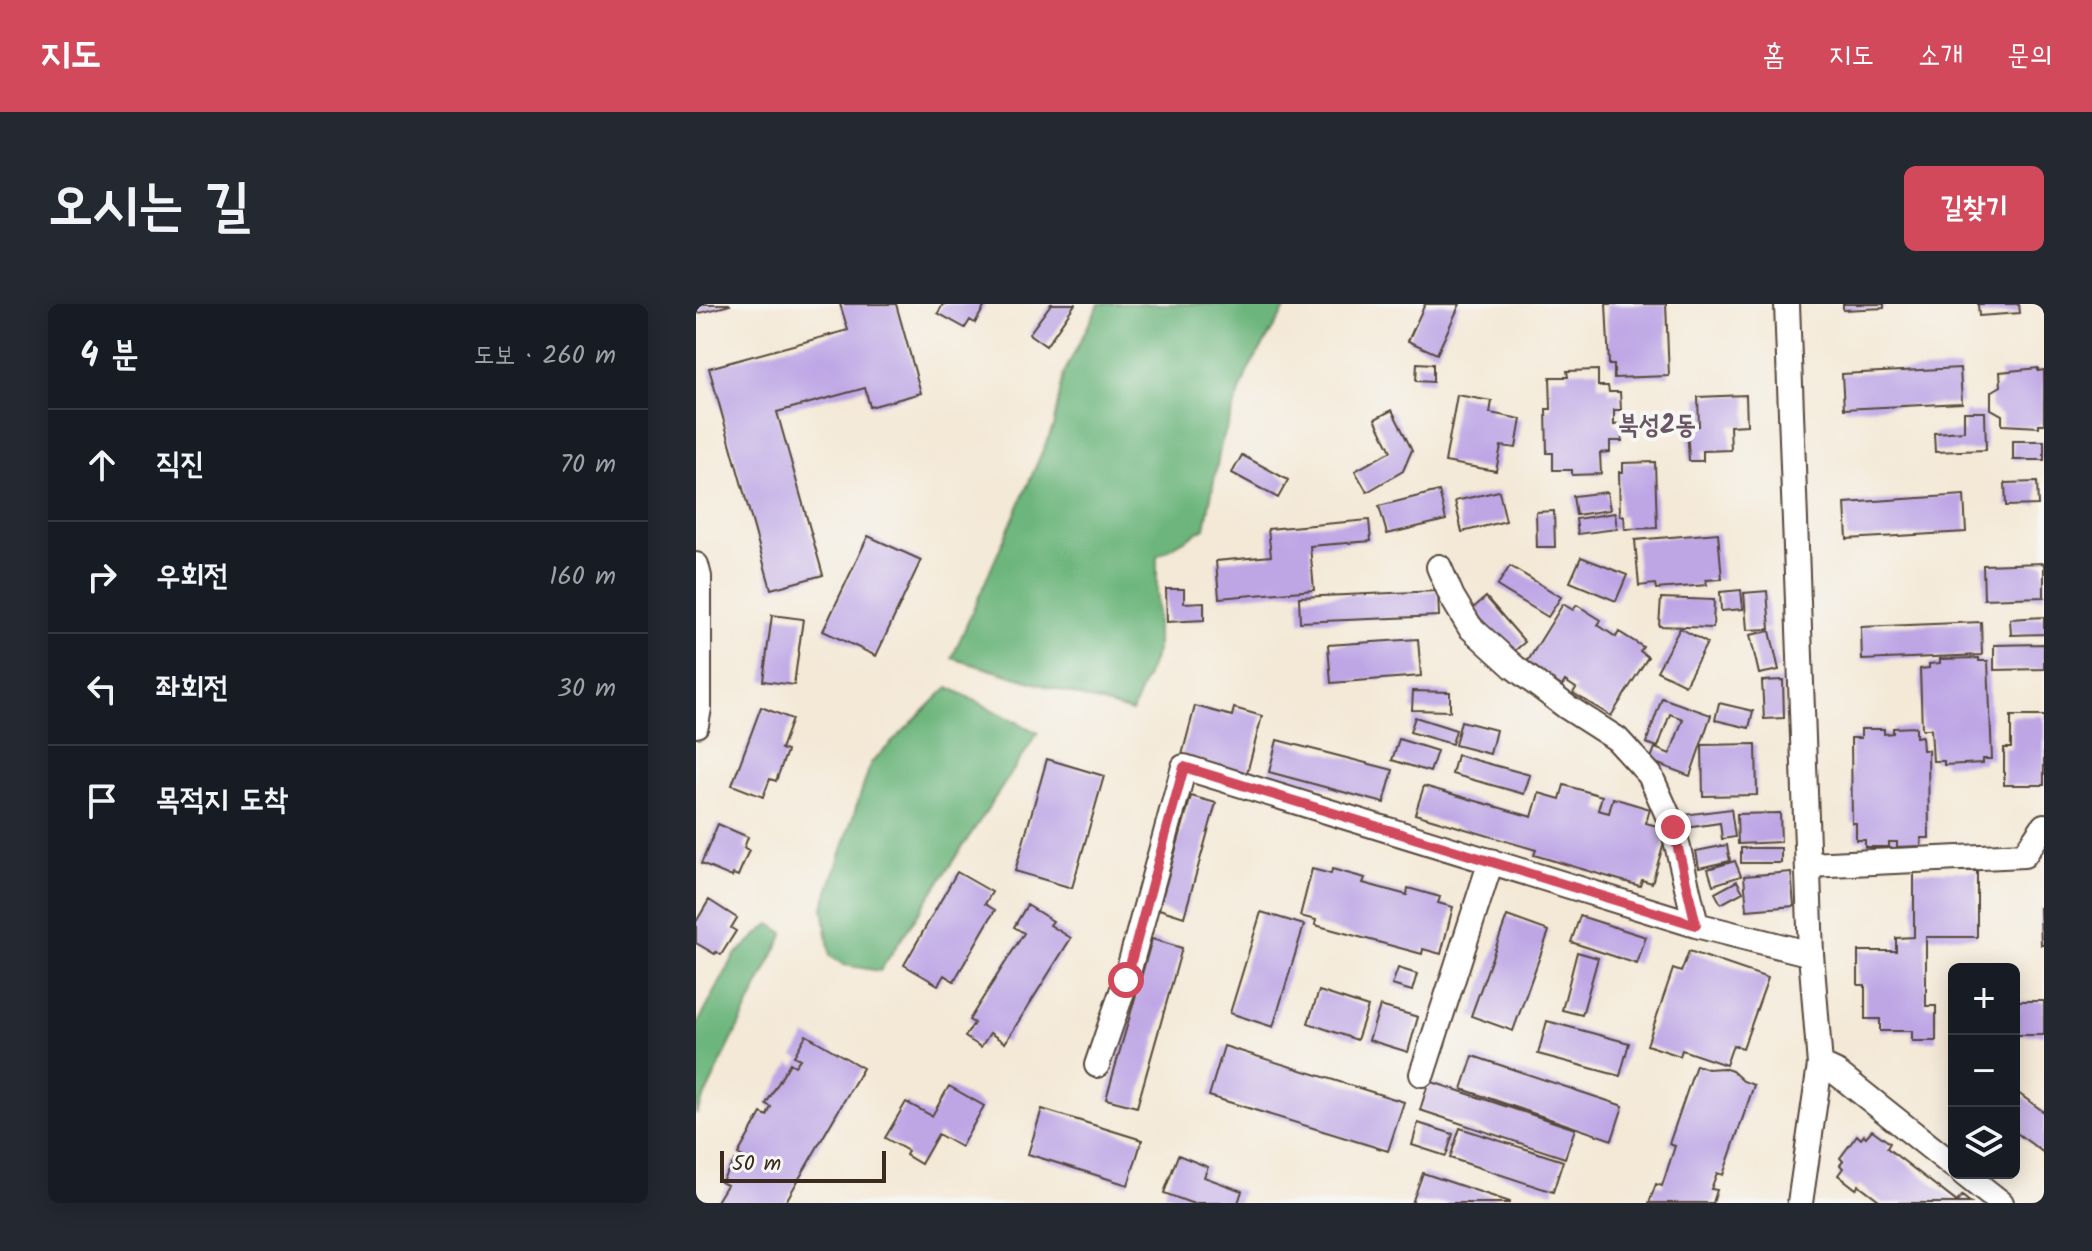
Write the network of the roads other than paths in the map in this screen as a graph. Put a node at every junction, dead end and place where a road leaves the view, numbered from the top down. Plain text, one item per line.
1 (1787, 304) edge
2 (696, 565) edge
3 (1439, 567) dead end
4 (696, 725) edge
5 (2044, 826) edge
6 (1491, 861) junction
7 (1808, 865) junction
8 (1696, 925) junction
9 (1811, 954) junction
10 (1097, 1065) dead end
11 (1820, 1065) junction
12 (1422, 1074) dead end
13 (1948, 1161) edge
14 (1971, 1179) edge
15 (1800, 1203) edge
16 (2001, 1203) edge

1 - 7 street
2 - 4 street
3 - 8 street
5 - 7 street
6 - 8 street
6 - 10 street
6 - 12 street
7 - 9 street
8 - 9 street
9 - 11 street
11 - 13 street
11 - 15 street
14 - 16 street

